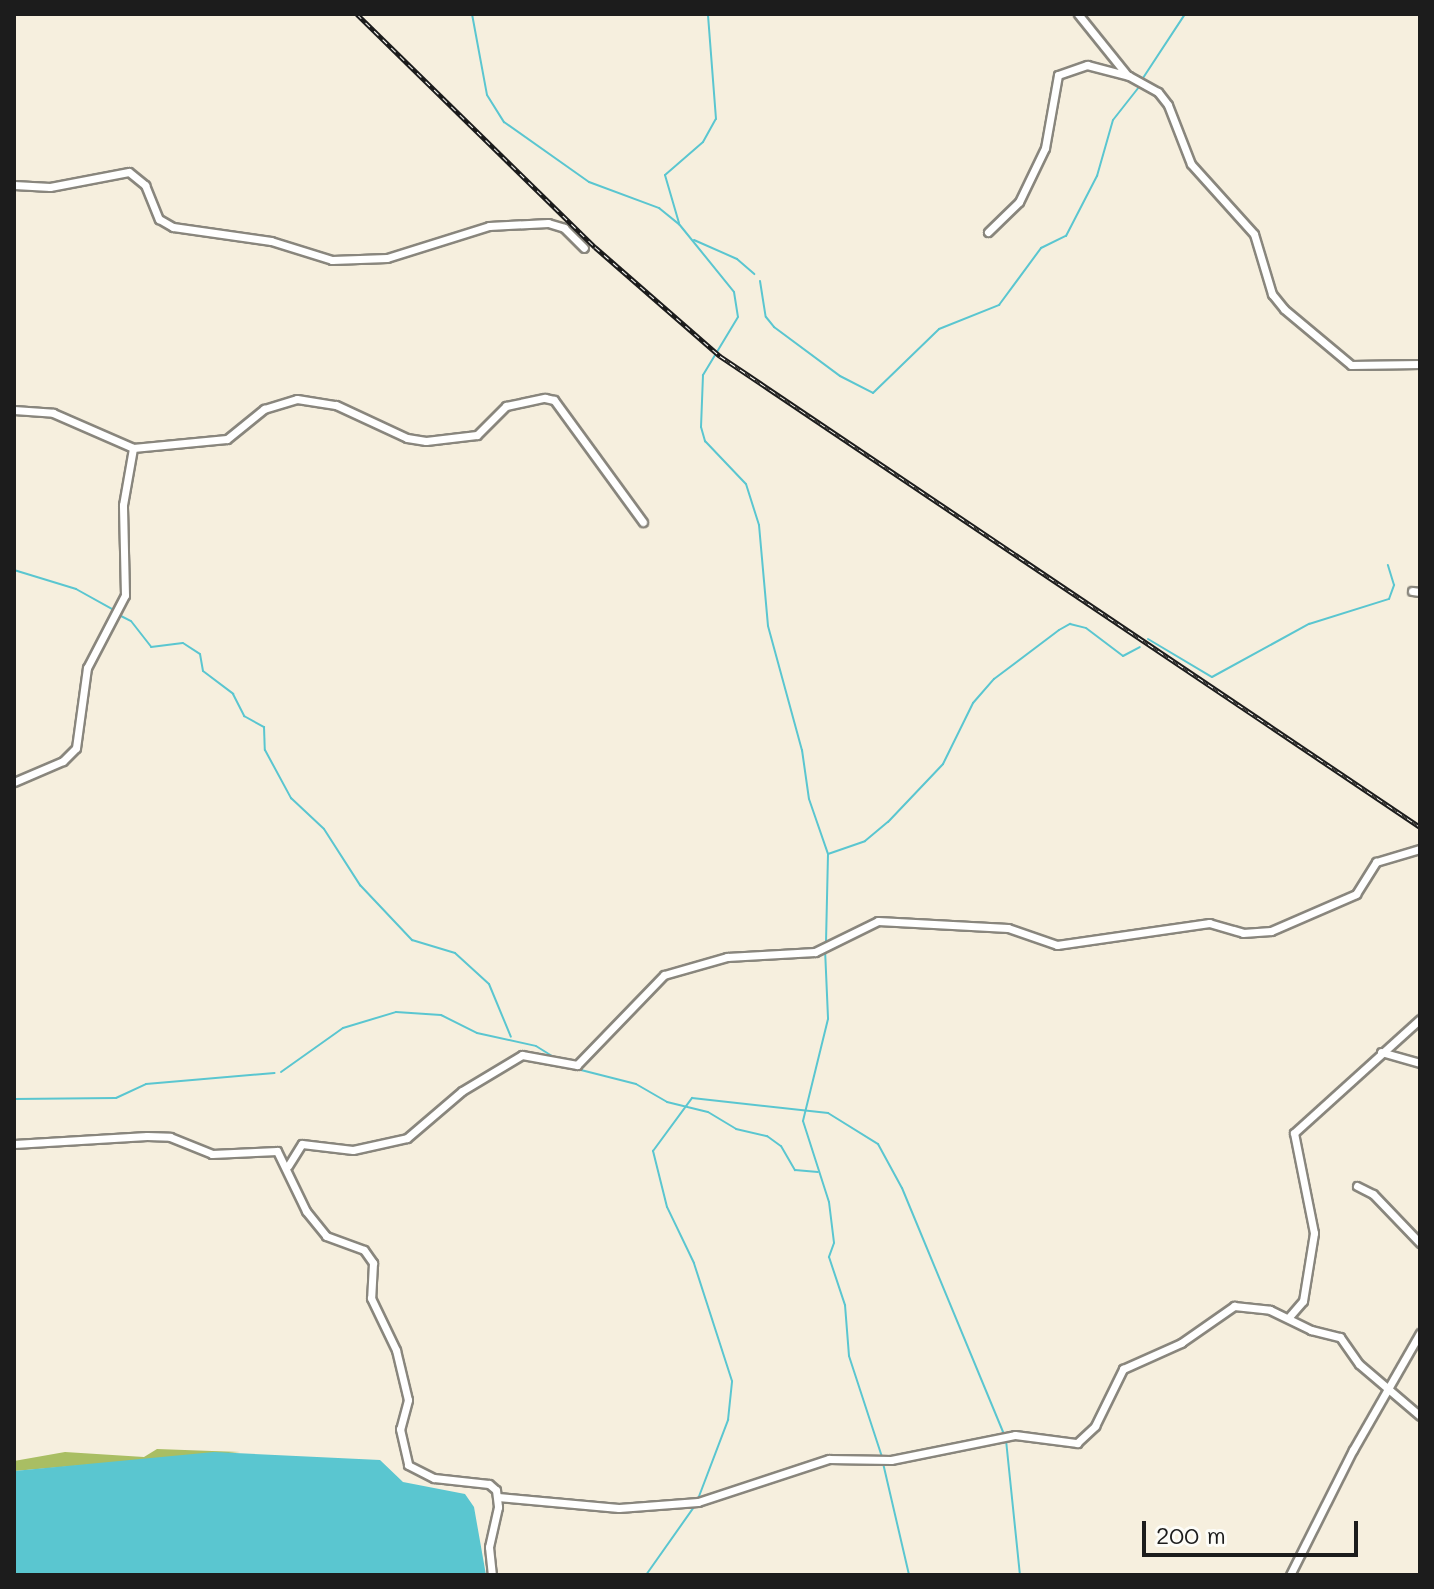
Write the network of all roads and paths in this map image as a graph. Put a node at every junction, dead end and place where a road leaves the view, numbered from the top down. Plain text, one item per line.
1 (1078, 14) edge
2 (1129, 76) junction
3 (14, 185) edge
4 (988, 232) dead end
5 (584, 248) dead end
6 (1420, 364) edge
7 (14, 410) edge
8 (133, 448) junction
9 (643, 522) dead end
10 (14, 782) edge
11 (1420, 849) edge
12 (1420, 1019) edge
13 (1381, 1052) junction
14 (1420, 1063) edge
15 (14, 1144) edge
16 (288, 1166) junction
17 (1357, 1186) dead end
18 (1420, 1243) edge
19 (1289, 1317) junction
20 (1420, 1333) edge
21 (1388, 1389) junction
22 (1420, 1416) edge
23 (498, 1497) junction
24 (492, 1575) edge
25 (1290, 1575) edge

1 - 2 street
2 - 4 street
2 - 6 street
3 - 5 street
7 - 8 street
8 - 9 street
8 - 10 street
11 - 16 street
12 - 13 street
13 - 14 street
13 - 19 street
15 - 16 street
16 - 23 street
17 - 18 street
19 - 21 street
19 - 23 street
20 - 21 street
21 - 22 street
21 - 25 street
23 - 24 street

